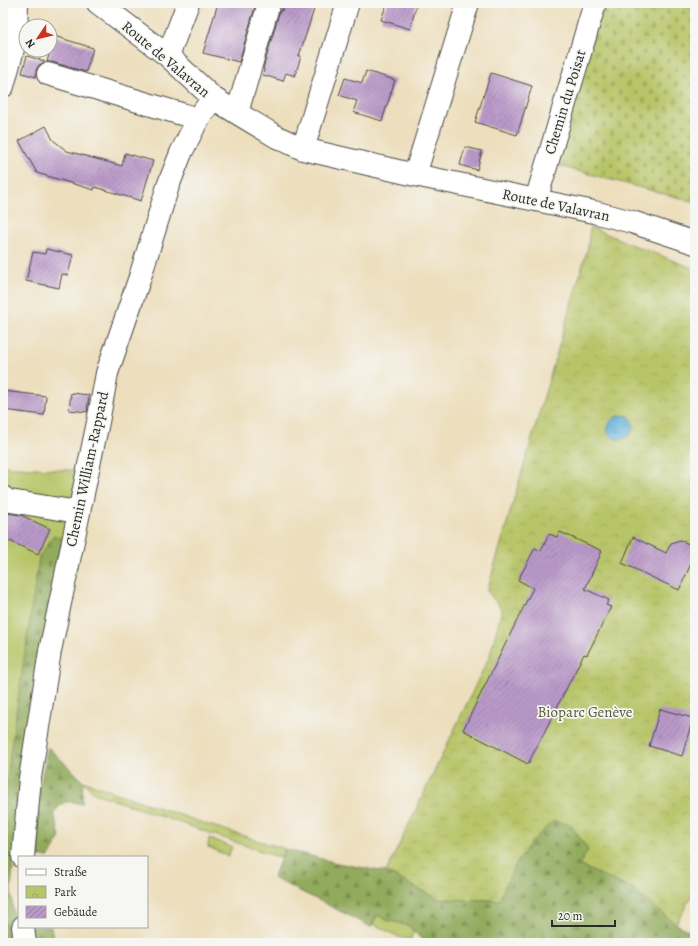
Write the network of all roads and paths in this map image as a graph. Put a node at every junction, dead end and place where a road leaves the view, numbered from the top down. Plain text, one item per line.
1 (17, 3) edge
2 (98, 3) edge
3 (188, 3) edge
4 (270, 3) edge
5 (348, 3) edge
6 (468, 3) edge
7 (595, 3) edge
8 (168, 56) junction
9 (48, 74) dead end
10 (3, 86) edge
11 (213, 98) junction
12 (236, 114) junction
13 (198, 119) junction
14 (303, 149) junction
15 (415, 175) junction
16 (536, 200) junction
17 (695, 243) edge
18 (3, 497) edge
19 (78, 512) junction
20 (23, 856) edge
21 (23, 928) edge
22 (25, 943) edge

1 - 10 street
2 - 8 street, Route de Valavran
3 - 8 street
4 - 12 street
5 - 14 street
6 - 15 street
7 - 16 street, Chemin du Poisat
8 - 11 street, Route de Valavran
9 - 13 street
11 - 12 street, Route de Valavran
11 - 13 street, Chemin William-Rappard
12 - 14 street, Route de Valavran
13 - 19 street, Chemin William-Rappard
14 - 15 street, Route de Valavran
15 - 16 street, Route de Valavran
16 - 17 street, Route de Valavran
18 - 19 street
19 - 20 street, Chemin William-Rappard
21 - 22 street

